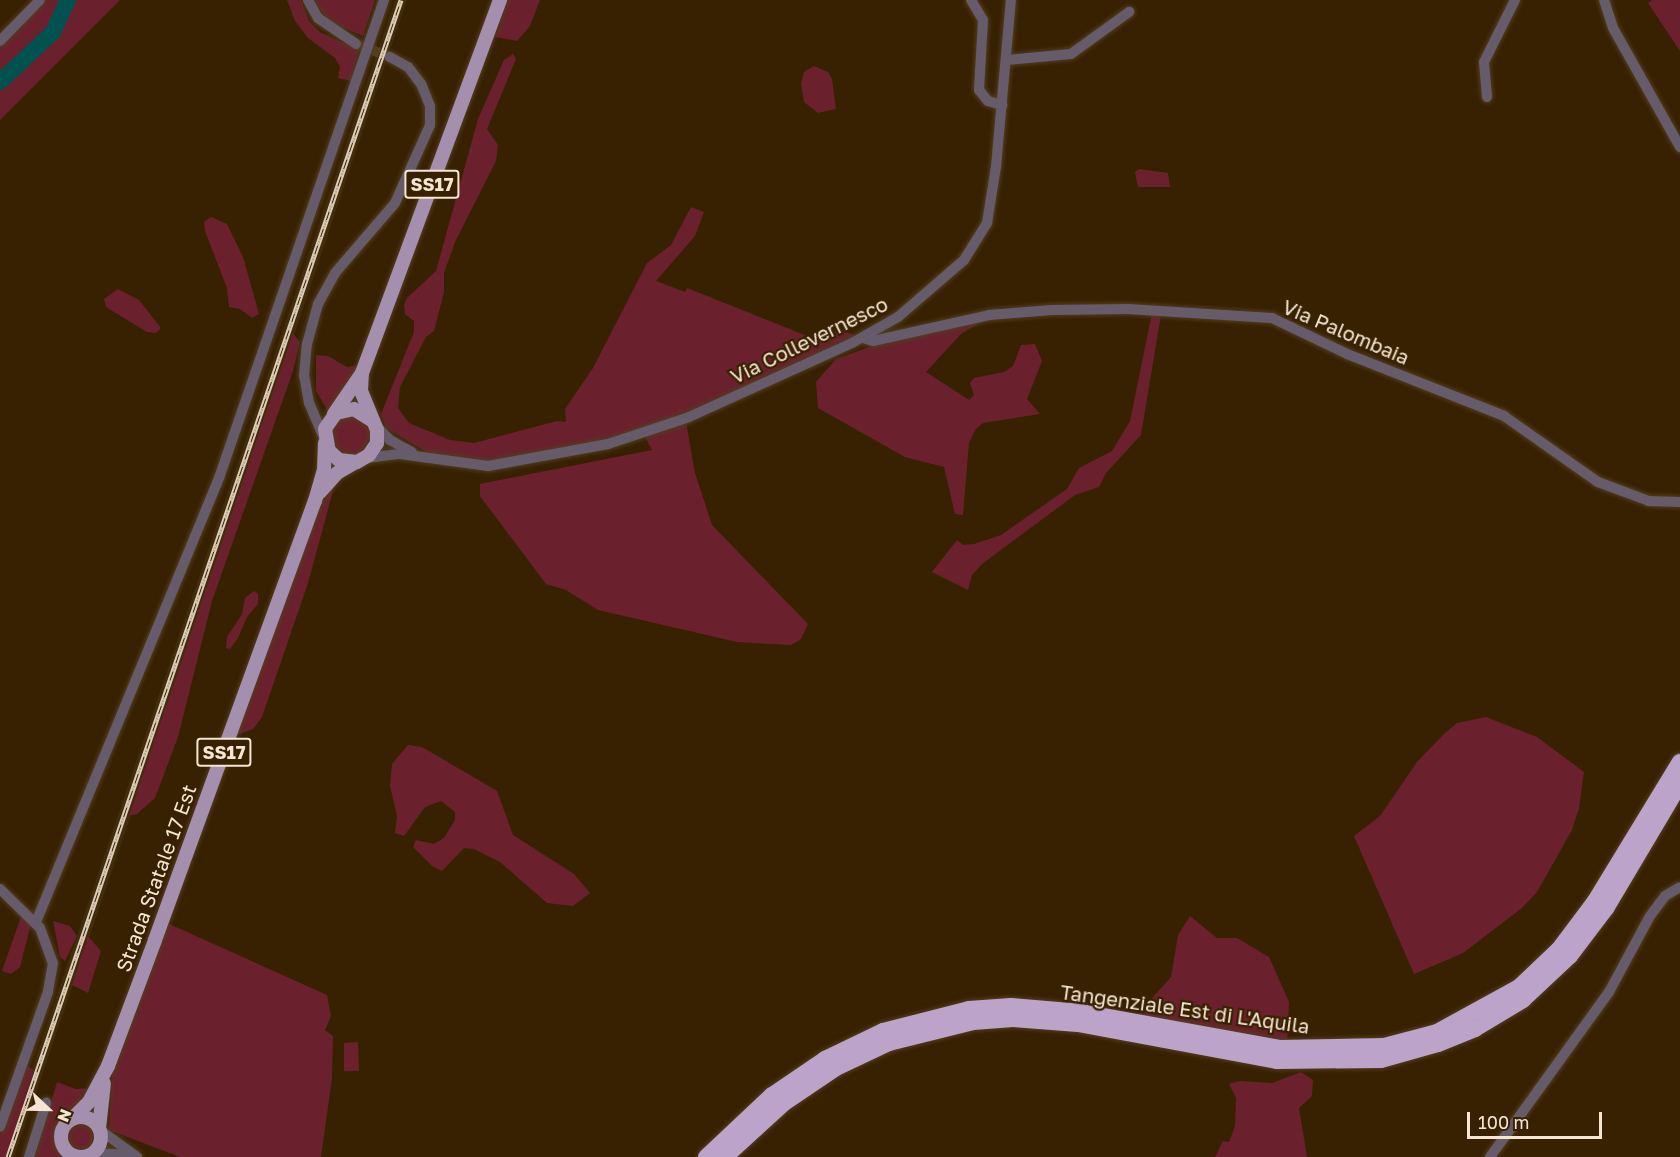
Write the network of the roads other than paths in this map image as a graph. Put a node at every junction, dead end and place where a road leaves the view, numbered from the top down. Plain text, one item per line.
1 (40, 0) edge
2 (308, 0) edge
3 (384, 0) edge
4 (500, 0) edge
5 (971, 0) edge
6 (1011, 0) edge
7 (1515, 0) edge
8 (1604, 0) edge
9 (1129, 12) dead end
10 (0, 41) edge
11 (356, 45) tunnel mouth
12 (390, 57) tunnel mouth
13 (1007, 60) junction
14 (1487, 97) dead end
15 (1002, 105) junction
16 (1680, 147) edge
17 (863, 338) junction
18 (364, 368) junction
19 (310, 406) junction
20 (332, 417) junction
21 (374, 423) junction
22 (324, 440) junction
23 (429, 459) junction
24 (361, 460) junction
25 (315, 501) junction
26 (1680, 502) edge
27 (1680, 762) edge
28 (1680, 784) edge
29 (1680, 886) edge
30 (0, 889) edge
31 (36, 922) junction
32 (108, 1066) junction
33 (46, 1103) dead end
34 (72, 1119) junction
35 (0, 1127) edge
36 (99, 1129) junction
37 (63, 1151) edge
38 (90, 1155) edge
39 (29, 1157) edge
40 (136, 1157) edge
41 (706, 1157) edge
42 (725, 1157) edge
43 (1490, 1157) edge

1 - 10 street
2 - 11 street
3 - 31 street
4 - 18 main road, SS17
5 - 15 street
6 - 13 street, Via Collevernesco
7 - 14 street
8 - 16 street
9 - 13 street
12 - 19 street
13 - 15 street, Via Collevernesco
15 - 17 street, Via Collevernesco
17 - 23 street, Via Collevernesco
17 - 26 street, Via Palombaia
18 - 20 main road, SS17
18 - 21 main road, SS17
19 - 20 street
19 - 22 street
20 - 21 main road
20 - 22 main road, SS17
21 - 23 street, Via Collevernesco
21 - 24 main road
22 - 24 main road
22 - 25 main road, Strada Statale 17 Est / SS17
23 - 24 street, Via Collevernesco
24 - 25 main road, Strada Statale 17 Est / SS17
25 - 32 main road, Strada Statale 17 Est / SS17
27 - 41 highway, Tangenziale Est di L'Aquila
28 - 42 highway, Tangenziale Est di L'Aquila
29 - 43 street
30 - 31 street
31 - 35 street
32 - 34 main road, Strada Statale 17 Est / SS17
32 - 36 main road, Strada Statale 17 Est / SS17
33 - 39 street
34 - 36 main road
34 - 37 main road, SS17
36 - 38 main road, SS17
36 - 40 street
37 - 38 main road, SS17
38 - 40 street

